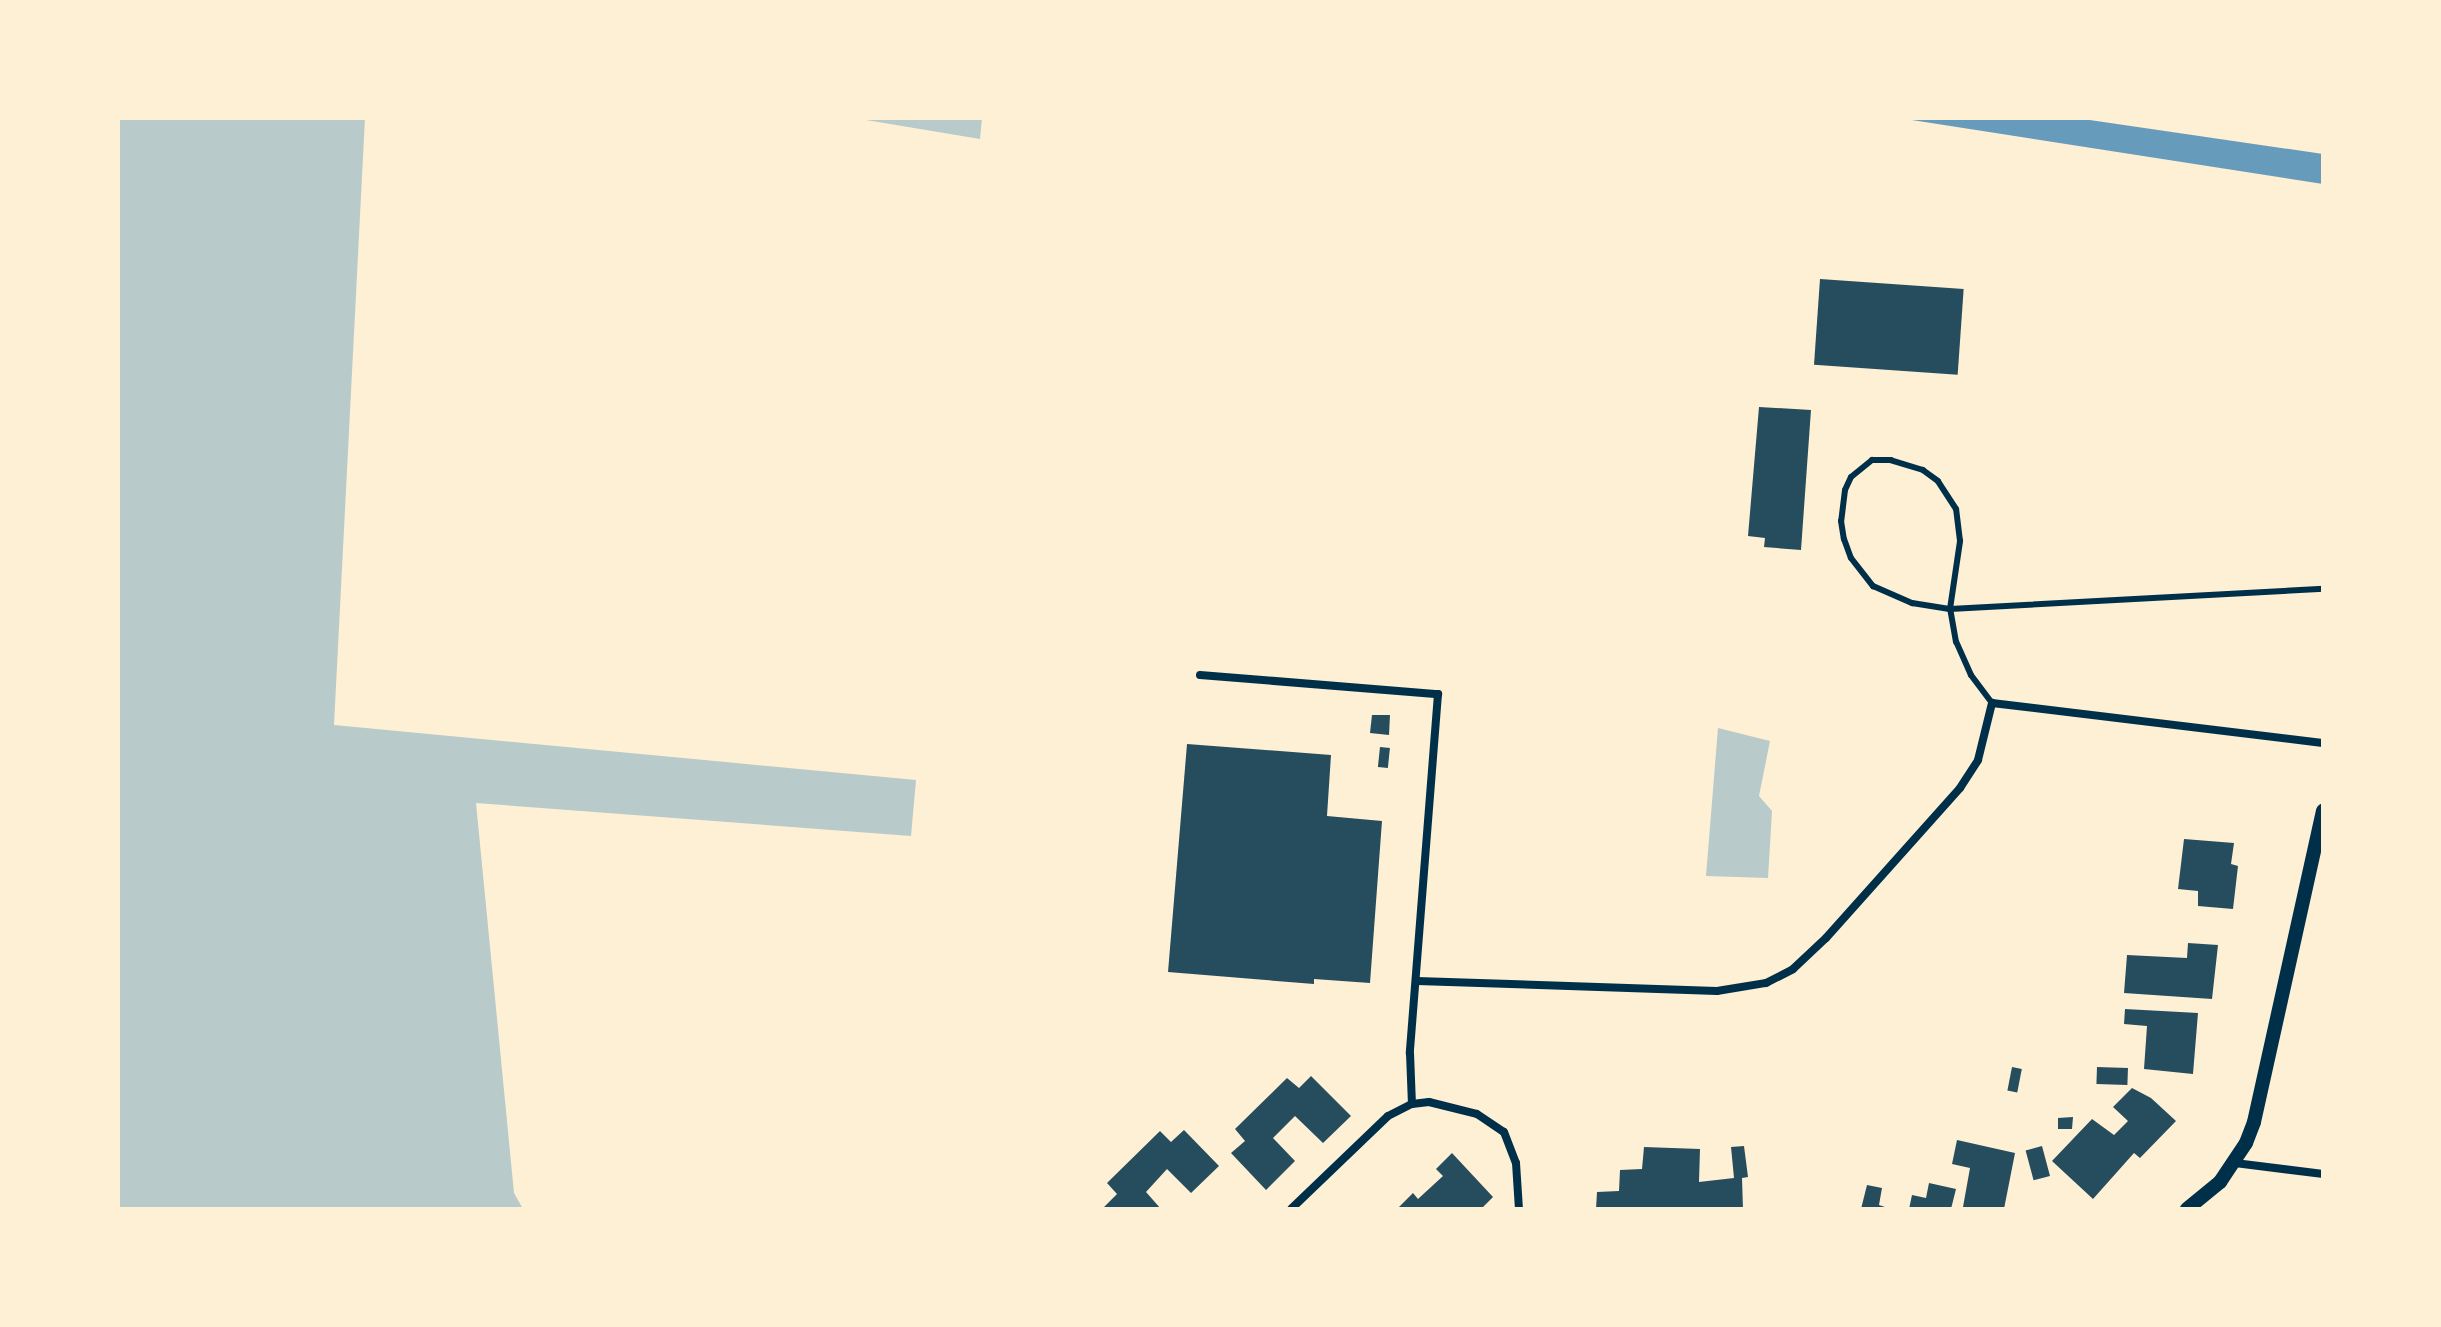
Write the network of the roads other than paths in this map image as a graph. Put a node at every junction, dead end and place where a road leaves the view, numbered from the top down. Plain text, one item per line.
1 (2323, 589) edge
2 (1950, 609) junction
3 (1200, 675) dead end
4 (1992, 703) junction
5 (2323, 743) edge
6 (2323, 811) edge
7 (1417, 981) junction
8 (1412, 1104) junction
9 (2235, 1163) junction
10 (2323, 1174) edge
11 (1291, 1209) edge
12 (1519, 1209) edge
13 (2187, 1209) edge

1 - 2 lane
2 - 2 lane
2 - 4 lane
3 - 7 street
4 - 5 street
4 - 7 street
6 - 9 street
7 - 8 street
8 - 11 street
8 - 12 street
9 - 10 street
9 - 13 street

